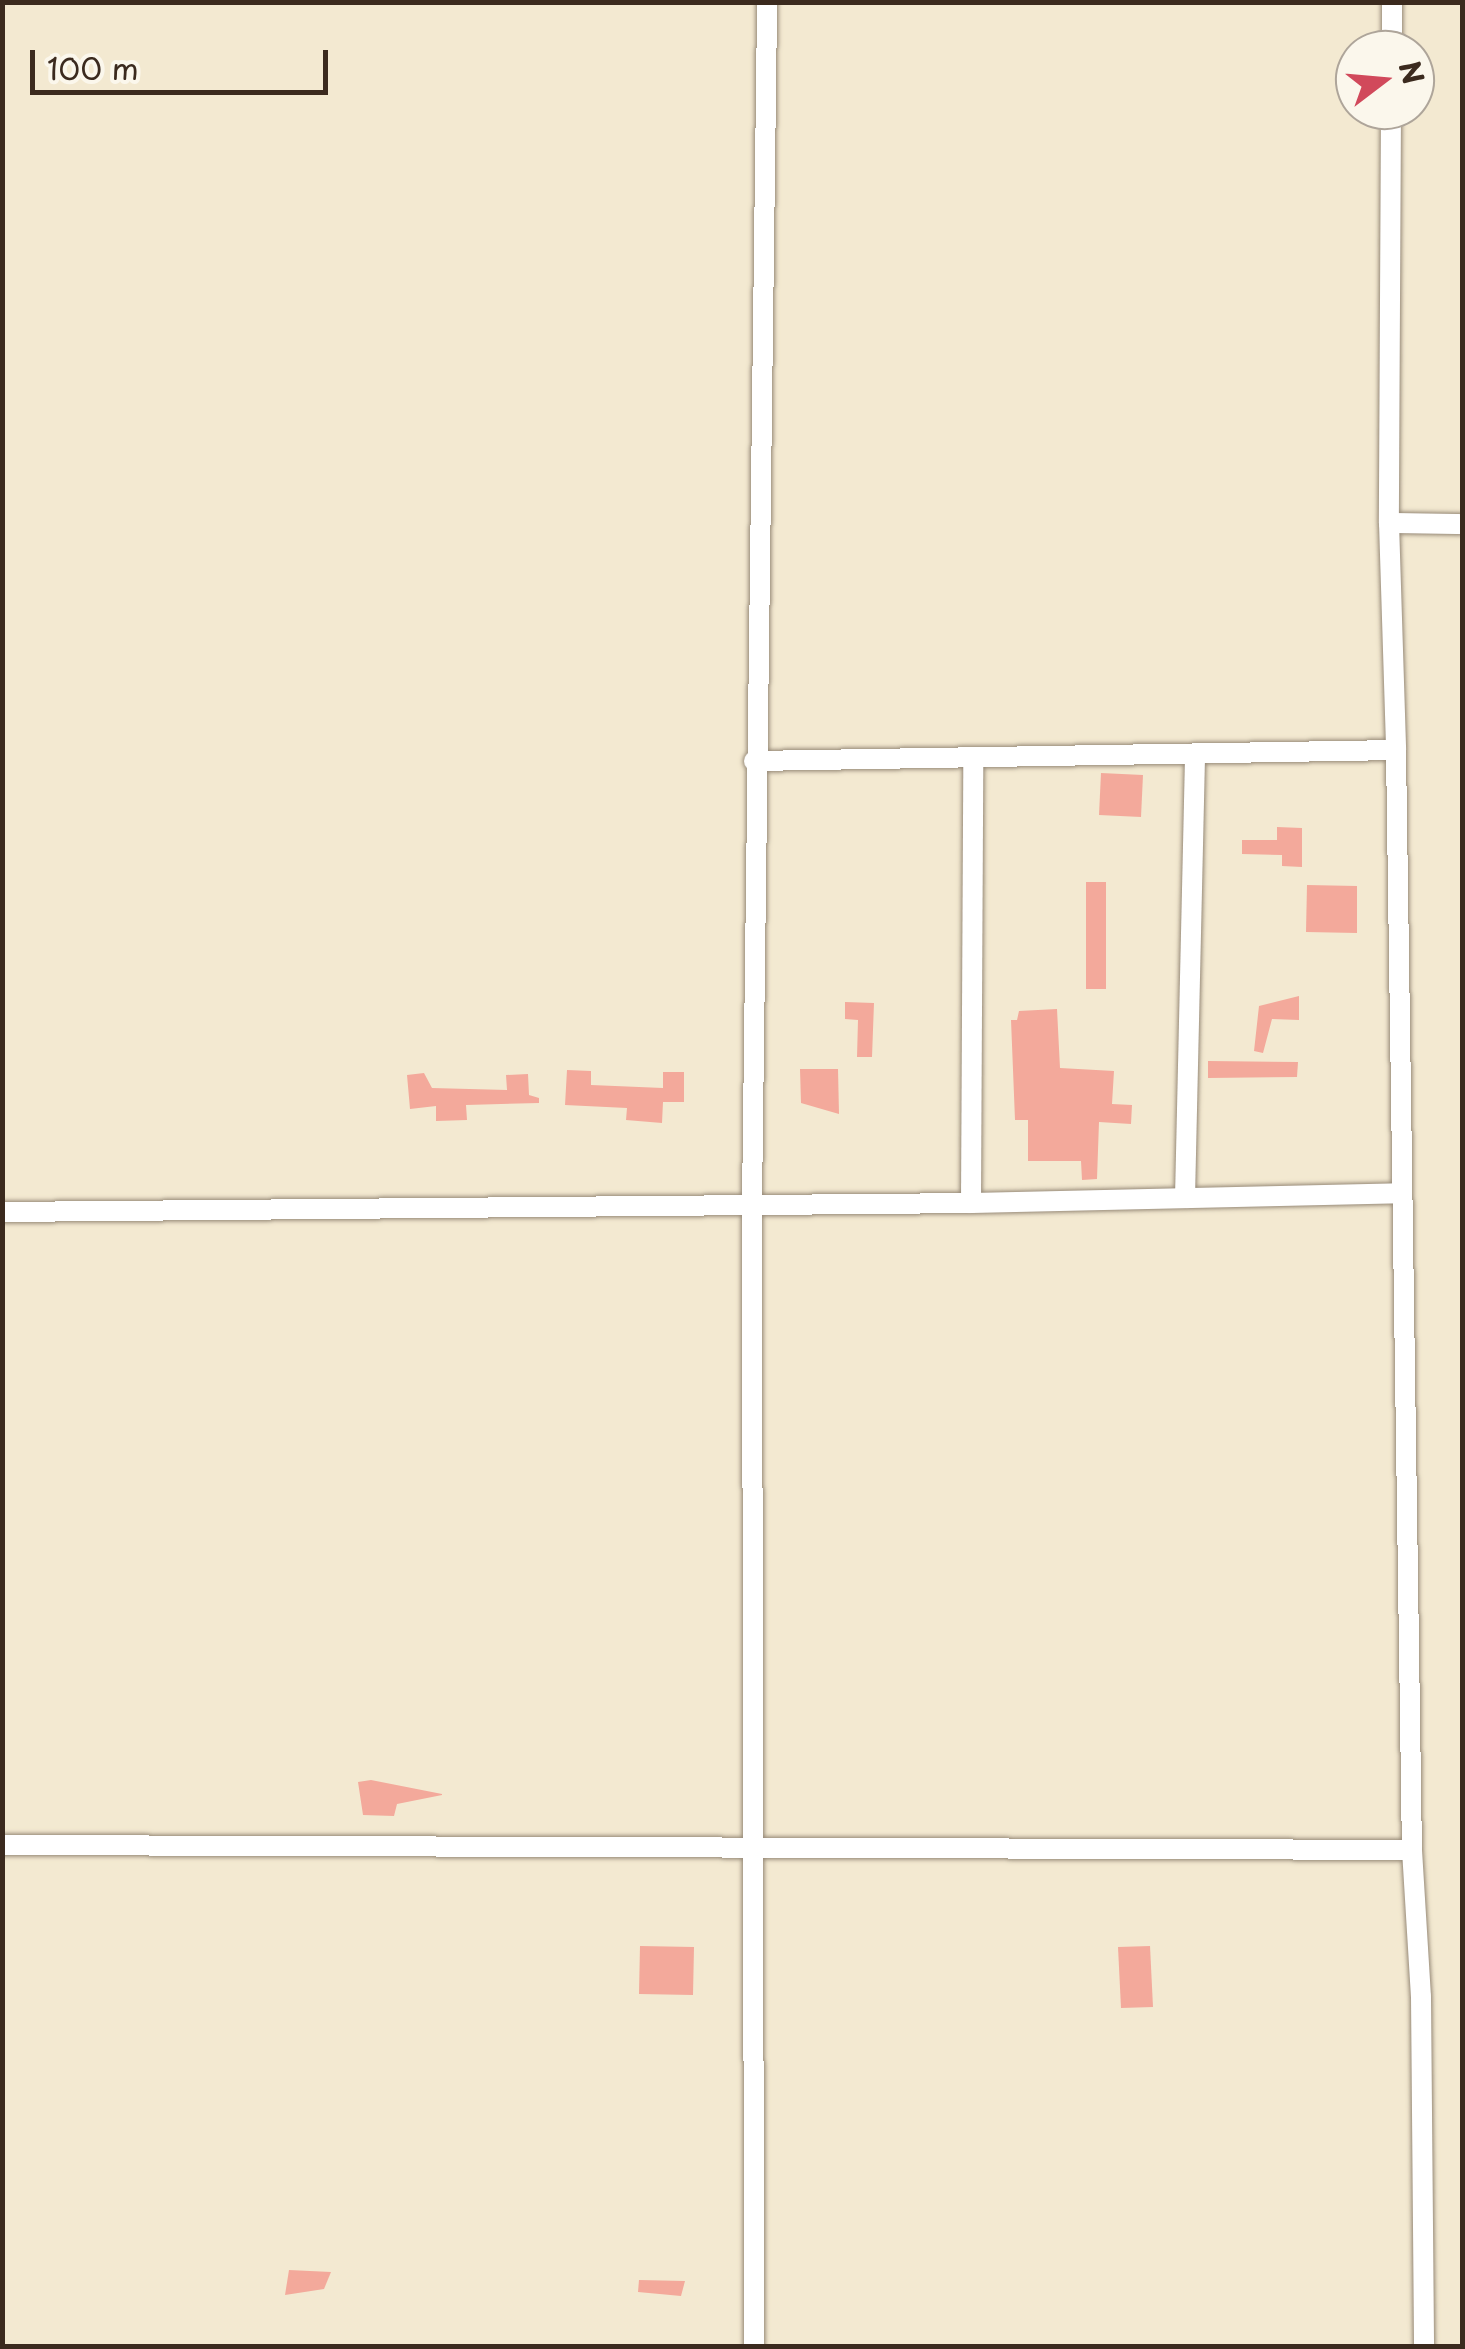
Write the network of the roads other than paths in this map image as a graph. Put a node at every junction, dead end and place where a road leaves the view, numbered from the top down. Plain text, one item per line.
1 (767, 2) edge
2 (1392, 2) edge
3 (1392, 30) edge
4 (1391, 130) edge
5 (1388, 523) junction
6 (1462, 524) edge
7 (1396, 750) junction
8 (1195, 755) junction
9 (973, 760) junction
10 (754, 761) junction
11 (1402, 1192) junction
12 (1184, 1198) junction
13 (752, 1203) junction
14 (971, 1203) junction
15 (2, 1212) edge
16 (3, 1845) edge
17 (752, 1846) junction
18 (1412, 1850) junction
19 (754, 2346) edge
20 (1424, 2346) edge

1 - 10 street
2 - 3 street
4 - 5 street
5 - 6 street
5 - 7 street
7 - 8 street
7 - 11 street
8 - 9 street
8 - 12 street
9 - 10 street
9 - 14 street
10 - 13 street
11 - 12 street
11 - 18 street
12 - 14 street
13 - 14 street
13 - 15 street
13 - 17 street
16 - 17 street
17 - 18 street
17 - 19 street
18 - 20 street

